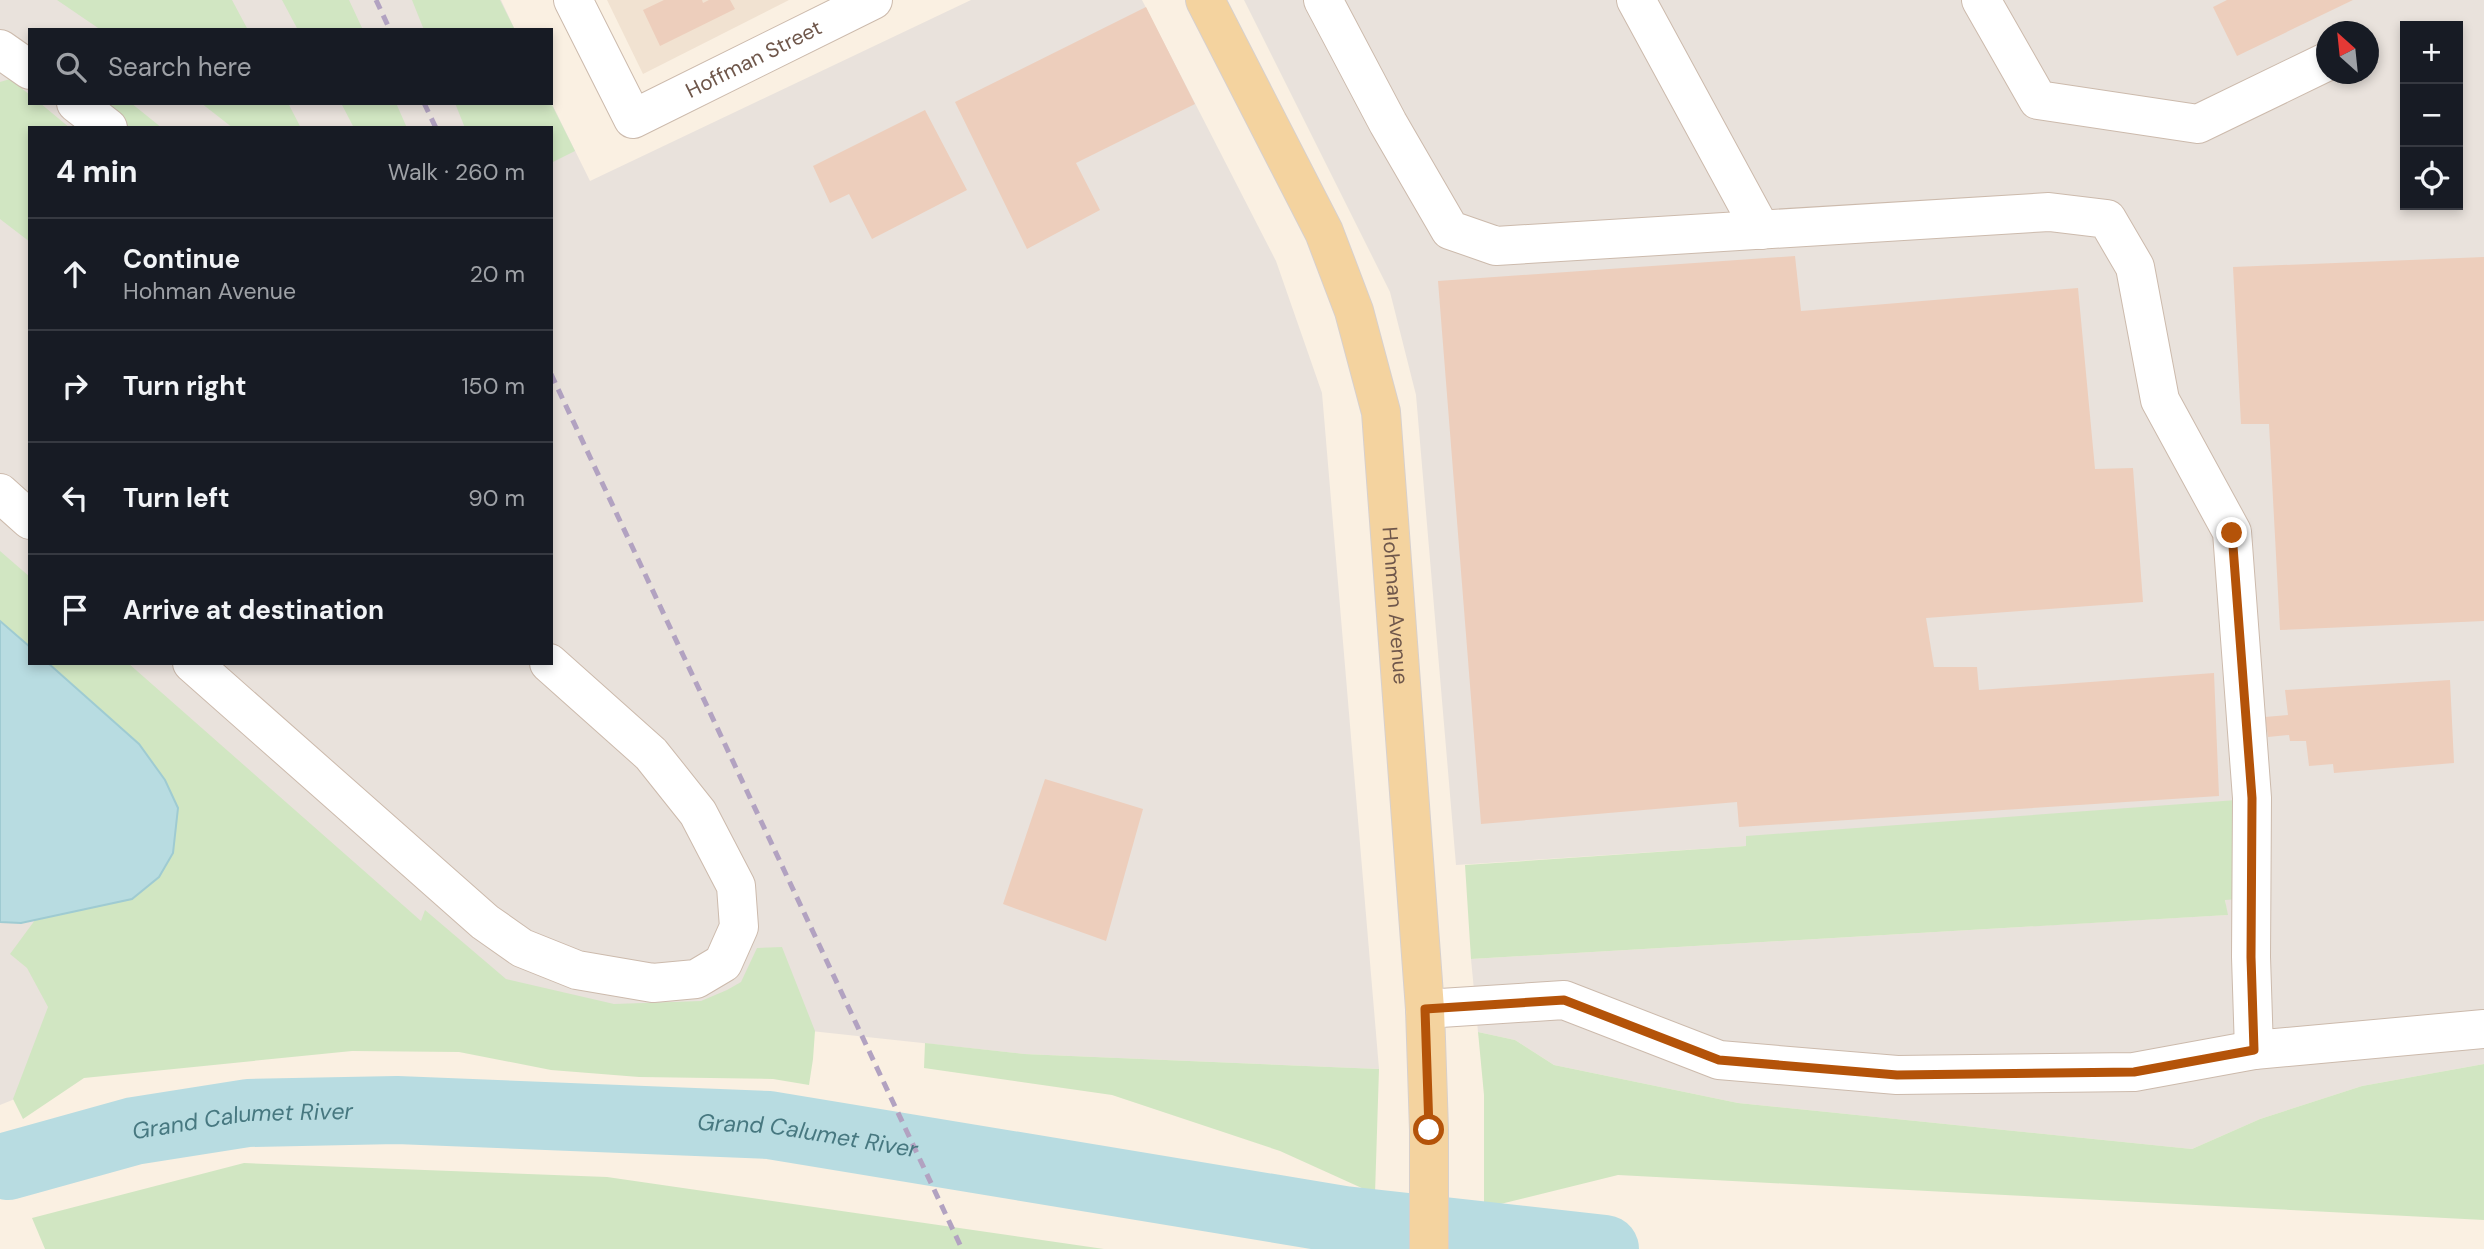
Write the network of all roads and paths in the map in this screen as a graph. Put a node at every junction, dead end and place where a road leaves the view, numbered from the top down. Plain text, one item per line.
1 (573, 0) edge
2 (873, 0) edge
3 (1205, 0) edge
4 (1323, 0) edge
5 (1636, 0) edge
6 (1981, 0) edge
7 (0, 49) edge
8 (2316, 67) edge
9 (28, 69) edge
10 (78, 105) edge
11 (105, 126) edge
12 (1761, 230) junction
13 (0, 493) edge
14 (28, 518) edge
15 (194, 665) edge
16 (551, 665) edge
17 (1425, 1009) junction
18 (2484, 1029) edge
19 (2254, 1050) junction
20 (1429, 1249) edge

1 - 2 street, Hoffman Street
3 - 17 main road, Hohman Avenue
4 - 12 street
5 - 12 street
6 - 8 street
7 - 9 street
10 - 11 street
12 - 19 street
13 - 14 street
15 - 16 street
17 - 19 street
17 - 20 main road, Hohman Avenue
18 - 19 street

